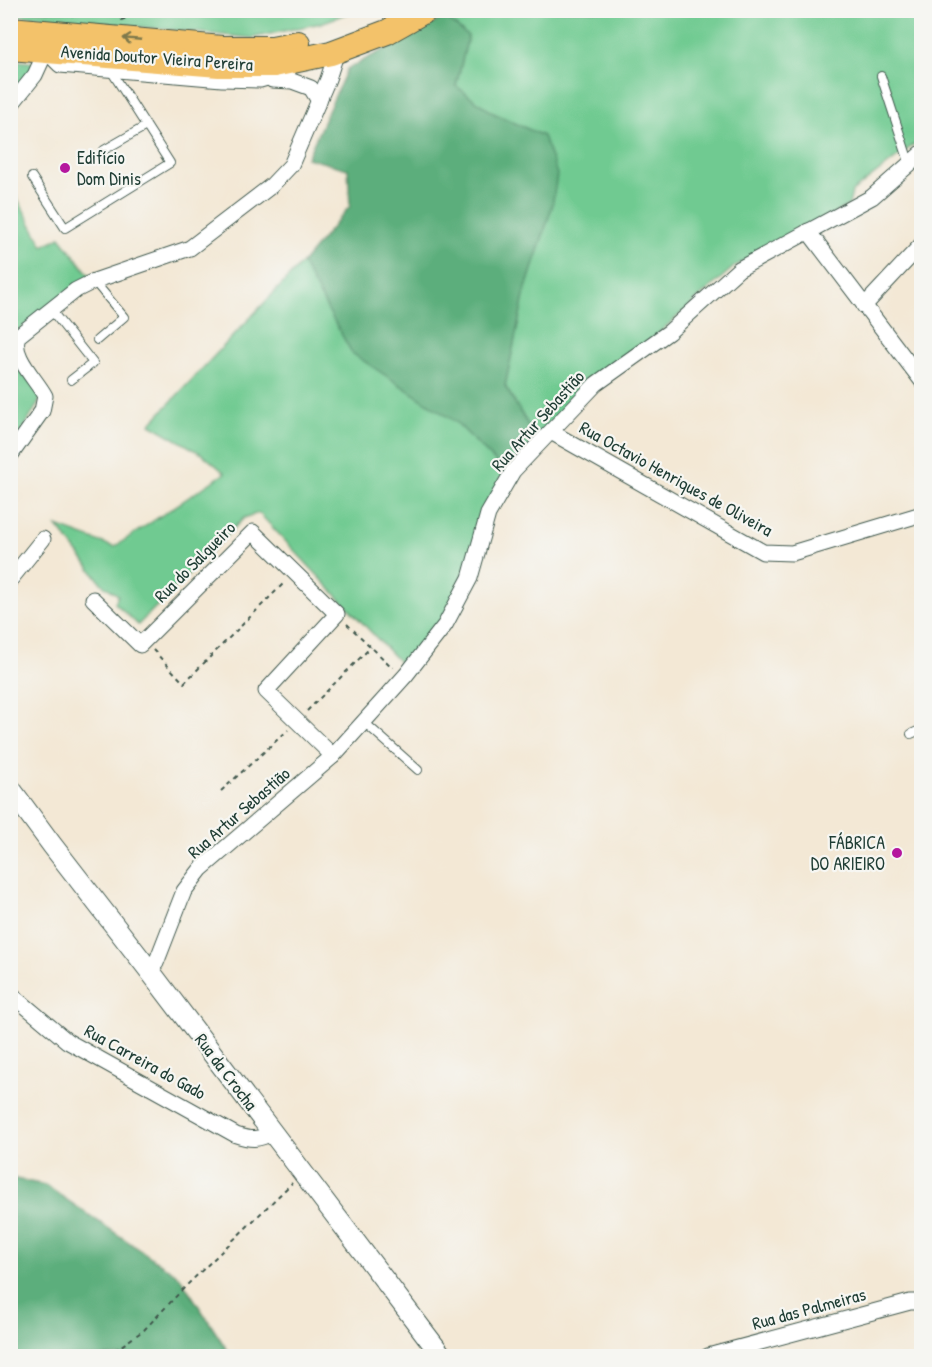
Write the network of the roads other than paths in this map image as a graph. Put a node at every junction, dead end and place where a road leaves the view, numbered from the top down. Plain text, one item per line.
1 (393, 10) edge
2 (426, 10) edge
3 (10, 29) edge
4 (10, 48) edge
5 (46, 51) junction
6 (337, 51) junction
7 (110, 69) junction
8 (882, 75) dead end
9 (260, 80) junction
10 (319, 101) junction
11 (10, 106) edge
12 (146, 126) junction
13 (104, 150) dead end
14 (921, 153) edge
15 (910, 165) junction
16 (32, 177) dead end
17 (808, 231) junction
18 (921, 244) edge
19 (94, 281) junction
20 (864, 306) junction
21 (51, 310) junction
22 (13, 340) edge
23 (97, 340) dead end
24 (71, 380) dead end
25 (921, 381) edge
26 (551, 432) junction
27 (10, 456) edge
28 (921, 514) edge
29 (43, 539) dead end
30 (10, 579) edge
31 (93, 600) dead end
32 (364, 722) junction
33 (921, 729) edge
34 (911, 734) dead end
35 (333, 756) junction
36 (418, 770) dead end
37 (10, 788) edge
38 (16, 810) edge
39 (149, 970) junction
40 (10, 993) edge
41 (272, 1133) junction
42 (921, 1302) edge
43 (442, 1356) edge
44 (708, 1356) edge

1 -> 3 main road, Avenida Doutor Vieira Pereira
2 - 6 main road, Avenida Doutor Vieira Pereira
4 - 5 main road, Avenida Doutor Vieira Pereira
5 - 6 main road, Avenida Doutor Vieira Pereira
5 - 7 street, Avenida Doutor Vieira Pereira
5 - 11 street
6 - 9 street, Avenida Doutor Vieira Pereira
6 - 10 street
7 - 9 street, Avenida Doutor Vieira Pereira
7 - 12 lane
8 - 15 lane
9 - 10 street
10 - 19 street
12 - 13 lane
12 - 16 lane
14 - 15 street, Rua Artur Sebastião
15 - 17 street, Rua Artur Sebastião
17 - 20 street
17 - 26 street, Rua Artur Sebastião
18 - 20 street
19 - 21 street
19 - 23 lane
20 - 25 street
21 - 22 street
21 - 24 lane
22 - 27 street
26 - 28 street, Rua Octavio Henriques de Oliveira
26 - 32 street, Rua Artur Sebastião
29 - 30 street
31 - 35 street, Rua do Salgueiro
32 - 35 street, Rua Artur Sebastião
32 - 36 lane
33 - 34 lane
35 - 39 street, Rua Artur Sebastião
37 - 38 street, Rua da Crocha
38 - 39 street, Rua da Crocha
39 - 41 street, Rua da Crocha
40 - 41 street, Rua Carreira do Gado
41 - 43 street, Rua da Crocha
42 - 44 street, Rua das Palmeiras

